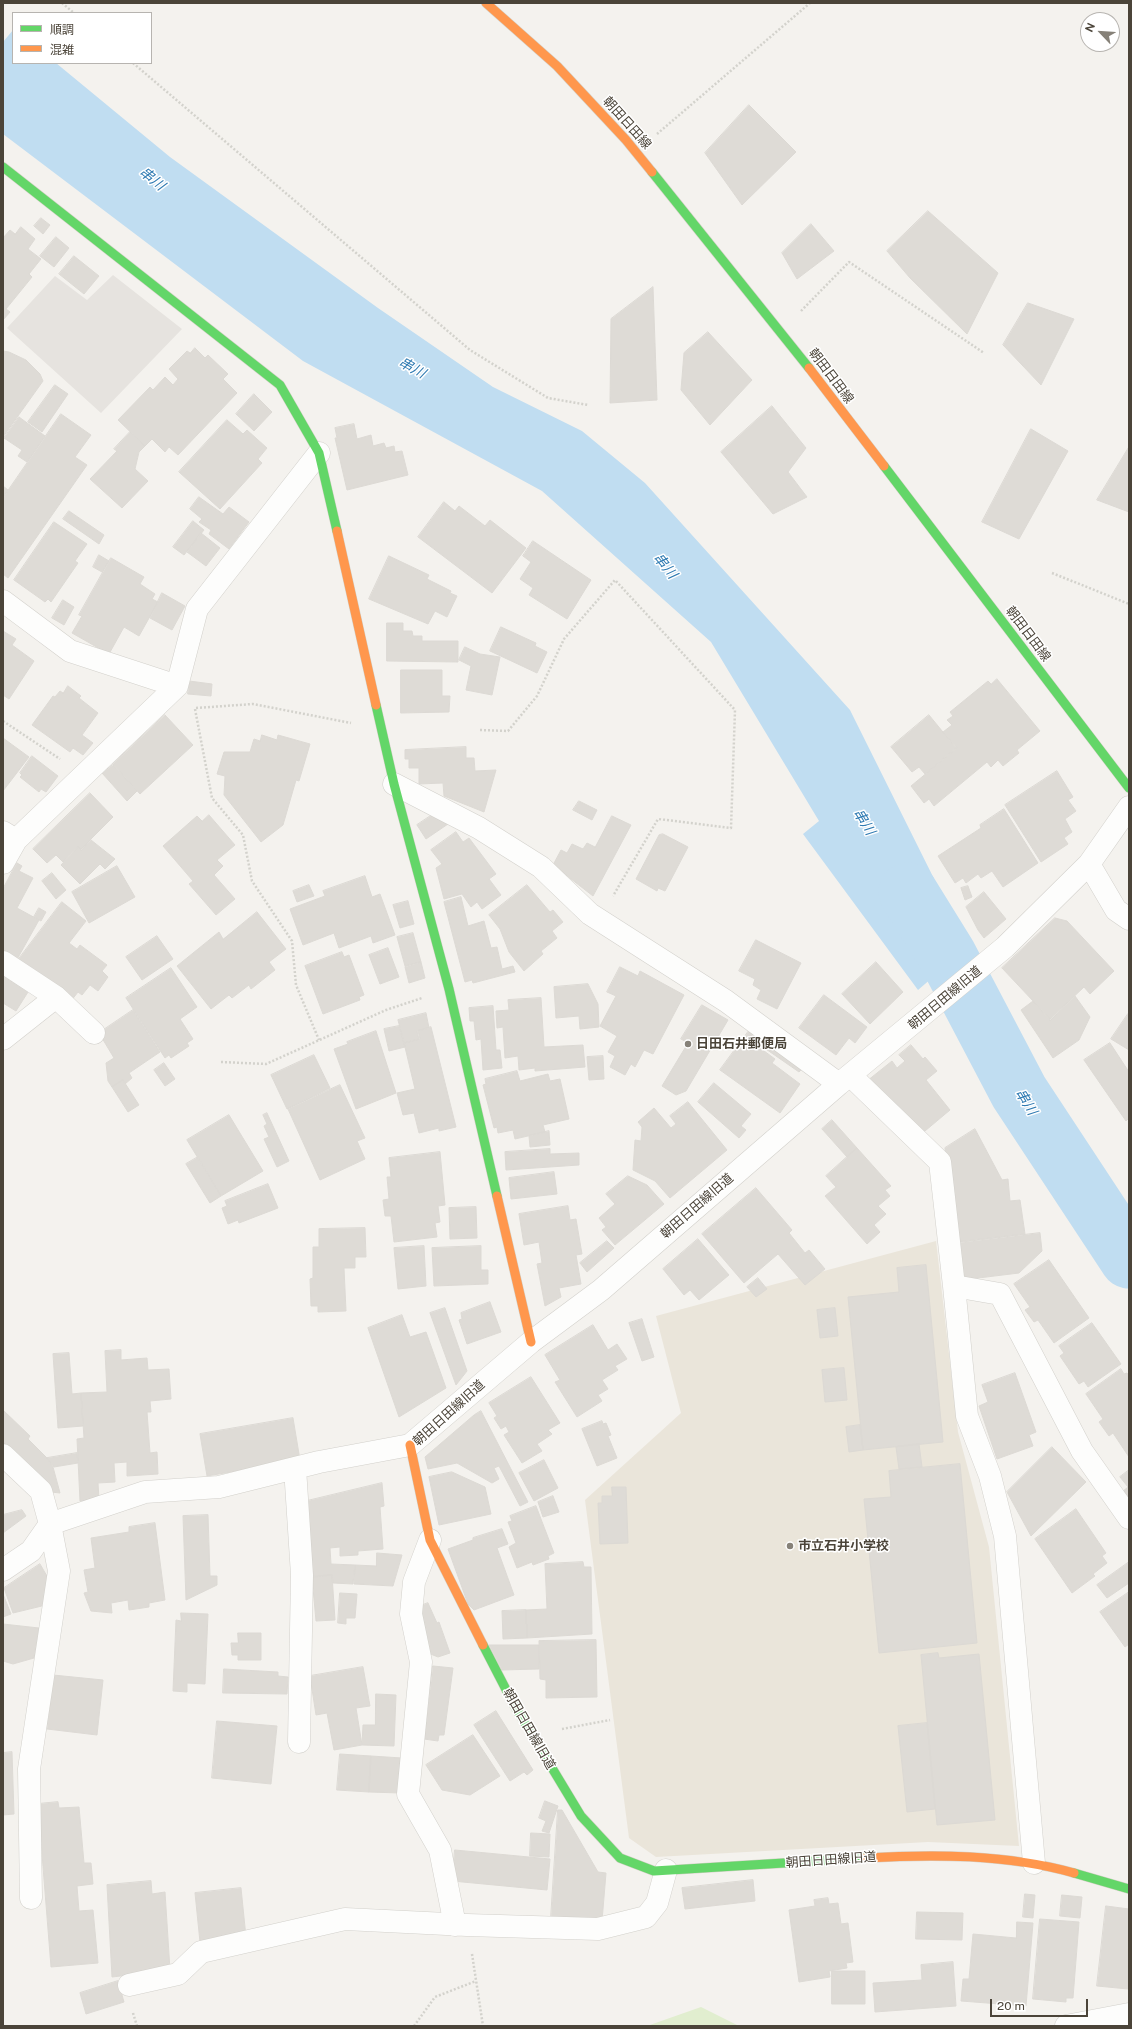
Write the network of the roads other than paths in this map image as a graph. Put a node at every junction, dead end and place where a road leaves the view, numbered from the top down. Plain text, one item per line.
1 (486, 3) edge
2 (3, 166) edge
3 (319, 453) junction
4 (3, 600) edge
5 (172, 691) junction
6 (394, 784) junction
7 (1129, 788) edge
8 (1129, 807) edge
9 (10, 836) edge
10 (3, 863) edge
11 (1090, 864) junction
12 (1129, 919) edge
13 (3, 962) edge
14 (56, 997) junction
15 (94, 1033) dead end
16 (3, 1039) edge
17 (845, 1080) junction
18 (954, 1286) junction
19 (531, 1342) junction
20 (410, 1445) junction
21 (3, 1454) edge
22 (295, 1468) junction
23 (1129, 1518) edge
24 (50, 1524) junction
25 (430, 1540) junction
26 (3, 1570) edge
27 (300, 1742) dead end
28 (1034, 1863) junction
29 (666, 1870) junction
30 (1129, 1890) edge
31 (32, 1898) dead end
32 (461, 1925) junction
33 (129, 1985) dead end
34 (1129, 2014) edge
35 (1066, 2026) edge

1 - 7 street, 朝田日田線
2 - 3 street
3 - 5 street
3 - 6 street
4 - 5 street
5 - 9 street
6 - 17 street
6 - 19 street
8 - 11 street, 朝田日田線旧道
9 - 10 street
11 - 12 street
11 - 17 street, 朝田日田線旧道
13 - 14 street
14 - 15 street
14 - 16 street
17 - 18 street
17 - 19 street, 朝田日田線旧道
18 - 23 street
18 - 28 street
19 - 20 street, 朝田日田線旧道
20 - 22 street
20 - 25 street, 朝田日田線旧道
21 - 24 street
22 - 24 street
22 - 27 street
24 - 26 street
24 - 31 street
25 - 29 street, 朝田日田線旧道
25 - 32 street
28 - 29 street, 朝田日田線旧道
28 - 30 street, 朝田日田線旧道
29 - 32 street
32 - 33 street
34 - 35 street

